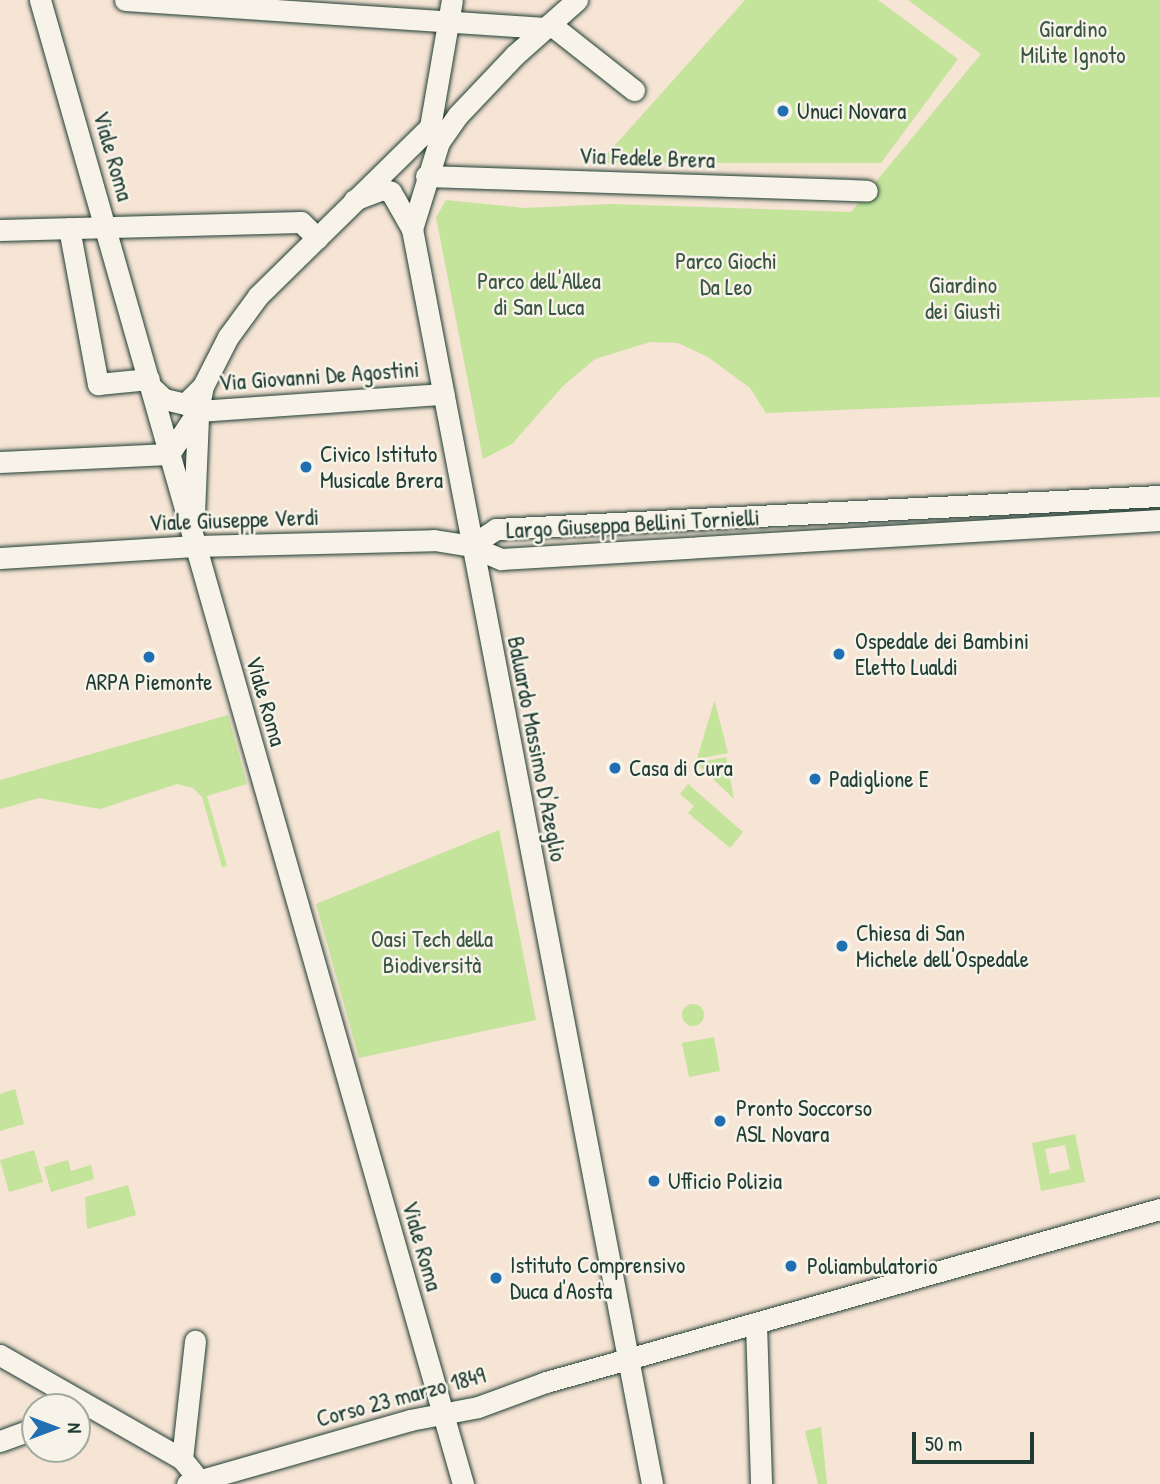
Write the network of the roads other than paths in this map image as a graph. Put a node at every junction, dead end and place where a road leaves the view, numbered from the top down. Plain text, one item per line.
1 (40, 0) edge
2 (125, 0) edge
3 (452, 0) edge
4 (577, 0) edge
5 (449, 22) junction
6 (548, 26) junction
7 (634, 90) dead end
8 (426, 176) junction
9 (867, 191) dead end
10 (354, 200) junction
11 (106, 227) junction
12 (69, 228) junction
13 (412, 229) junction
14 (0, 230) edge
15 (317, 238) junction
16 (150, 383) junction
17 (202, 386) junction
18 (443, 394) junction
19 (198, 411) junction
20 (169, 454) junction
21 (0, 462) edge
22 (1160, 496) edge
23 (1160, 520) edge
24 (541, 527) junction
25 (205, 546) junction
26 (470, 546) junction
27 (542, 556) junction
28 (0, 558) edge
29 (1160, 1209) edge
30 (756, 1323) junction
31 (195, 1341) dead end
32 (0, 1355) edge
33 (628, 1359) junction
34 (59, 1393) edge
35 (91, 1413) edge
36 (444, 1417) junction
37 (21, 1433) edge
38 (0, 1441) edge
39 (182, 1459) junction
40 (193, 1482) edge
41 (463, 1484) edge
42 (652, 1484) edge
43 (761, 1484) edge

1 - 11 street, Viale Roma
2 - 5 street
3 - 5 street
4 - 6 street
5 - 6 street
5 - 10 street
6 - 7 street
6 - 8 street
8 - 9 street, Via Fedele Brera
8 - 13 street
10 - 13 street, Baluardo Massimo D'Azeglio
10 - 15 street
11 - 12 street
11 - 15 street
11 - 16 street, Viale Roma
12 - 14 street
12 - 16 street
13 - 18 street, Baluardo Massimo D'Azeglio
15 - 17 street
16 - 17 street
16 - 20 street, Viale Roma
17 - 19 street, Viale Roma
18 - 19 street, Via Giovanni De Agostini
18 - 26 street, Baluardo Massimo D'Azeglio
19 - 20 street
19 - 25 street, Viale Roma
20 - 21 street
20 - 25 street, Viale Roma
22 - 24 street, Largo Giuseppa Bellini Tornielli
23 - 27 street, Largo Giuseppa Bellini Tornielli
24 - 26 street, Largo Giuseppa Bellini Tornielli
24 - 27 street
25 - 26 street, Viale Giuseppe Verdi
25 - 28 street, Viale Giuseppe Verdi
25 - 36 street, Viale Roma
26 - 27 street, Largo Giuseppa Bellini Tornielli
26 - 33 street, Baluardo Massimo D'Azeglio
29 - 30 street, Corso 23 marzo 1849
30 - 33 street, Corso 23 marzo 1849
30 - 43 street
31 - 39 street
32 - 34 street
33 - 36 street, Corso 23 marzo 1849
33 - 42 street, Baluardo Massimo D'Azeglio
35 - 39 street
36 - 40 street, Corso 23 marzo 1849
36 - 41 street, Viale Roma
37 - 38 street
39 - 40 street

